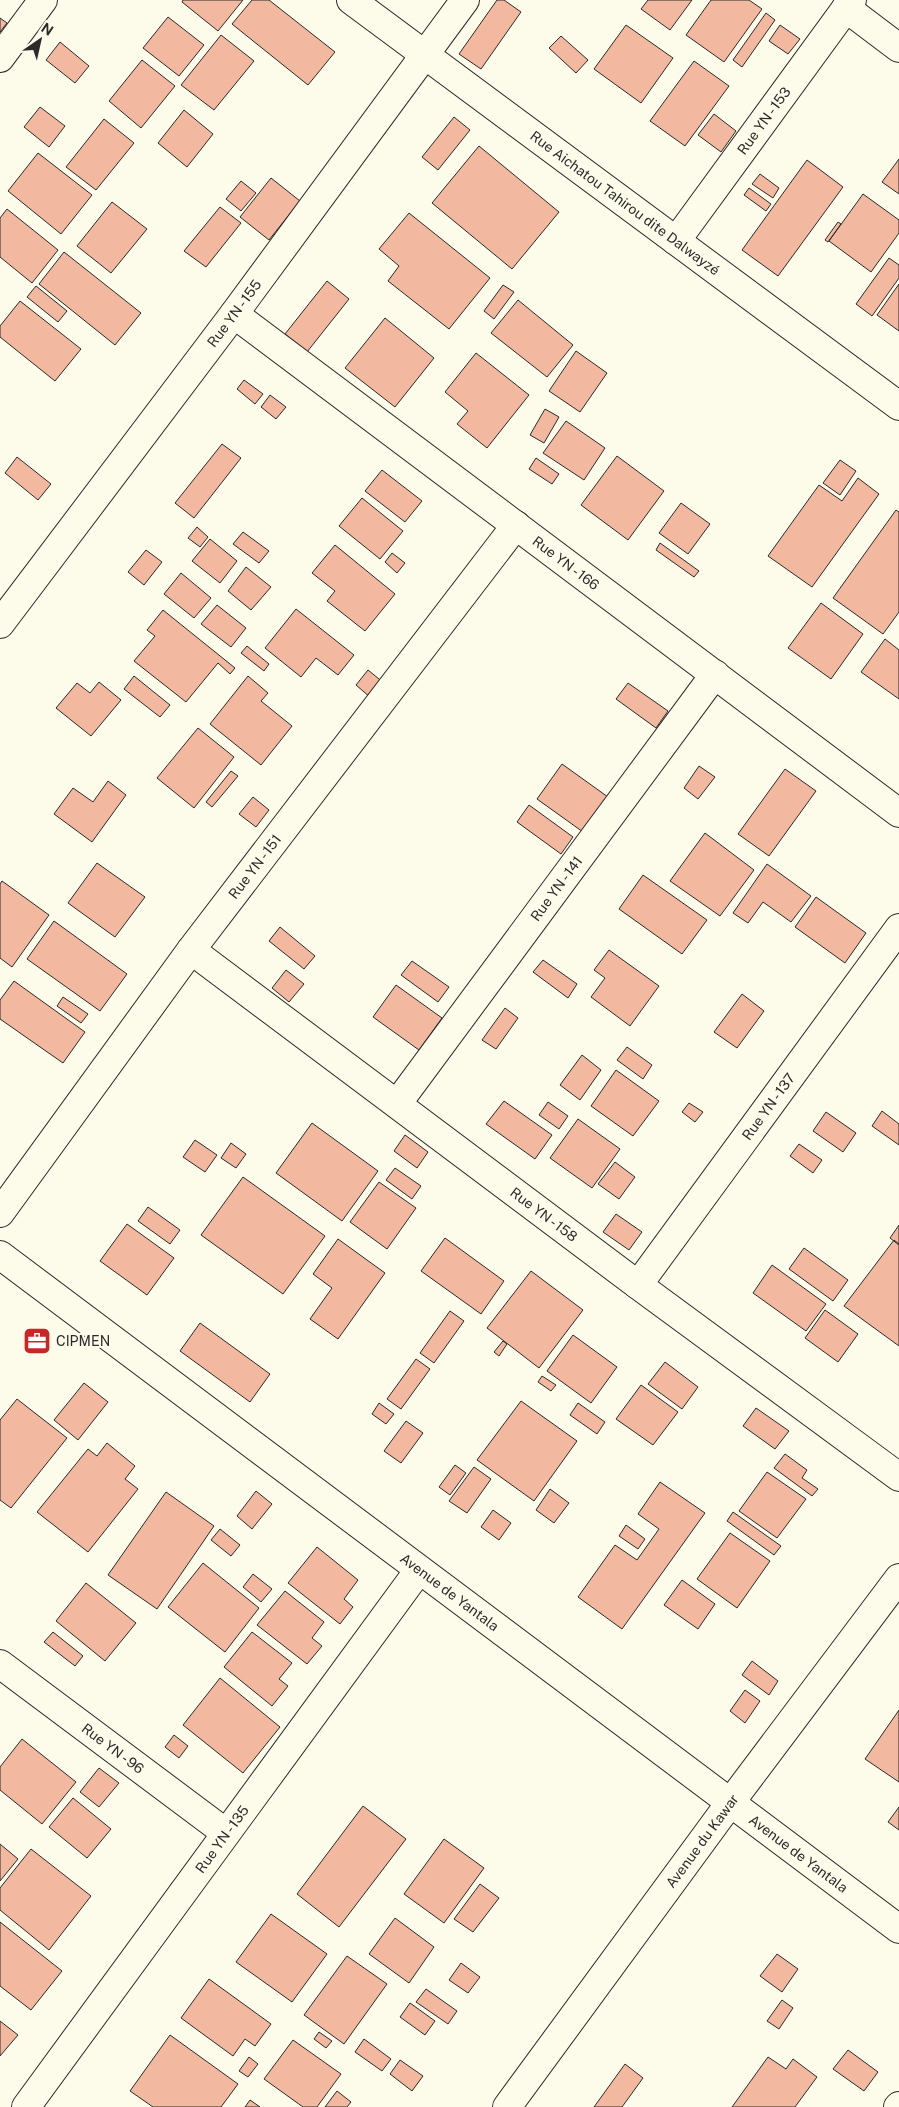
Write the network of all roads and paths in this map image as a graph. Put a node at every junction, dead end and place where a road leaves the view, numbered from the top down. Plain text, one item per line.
1 (43, 0) edge
2 (351, 0) edge
3 (465, 0) edge
4 (849, 4) edge
5 (899, 48) edge
6 (425, 54) junction
7 (0, 58) edge
8 (676, 241) junction
9 (234, 314) junction
10 (899, 406) edge
11 (516, 525) junction
12 (0, 624) edge
13 (715, 674) junction
14 (899, 812) edge
15 (899, 928) edge
16 (190, 950) junction
17 (397, 1104) junction
18 (0, 1213) edge
19 (0, 1255) edge
20 (638, 1285) junction
21 (899, 1477) edge
22 (419, 1570) junction
23 (899, 1578) edge
24 (0, 1664) edge
25 (730, 1803) junction
26 (226, 1833) junction
27 (899, 1929) edge
28 (26, 2107) edge
29 (508, 2107) edge

1 - 7 street
2 - 6 street, Rue Aichatou Tahirou dite Dalwayzé
3 - 6 street, Rue YN - 155
4 - 5 street
4 - 8 street, Rue YN - 153
6 - 8 street, Rue Aichatou Tahirou dite Dalwayzé
6 - 9 street, Rue YN - 155
8 - 10 street, Rue Aichatou Tahirou dite Dalwayzé
9 - 11 street, Rue YN - 166
9 - 12 street, Rue YN - 155
11 - 13 street, Rue YN - 166
11 - 16 street, Rue YN - 151
13 - 14 street, Rue YN - 166
13 - 17 street, Rue YN - 141
15 - 20 street, Rue YN - 137
16 - 17 street, Rue YN - 158
16 - 18 street, Rue YN - 151
17 - 20 street, Rue YN - 158
19 - 22 street, Avenue de Yantala
20 - 21 street, Rue YN - 158
22 - 25 street, Avenue de Yantala
22 - 26 street, Rue YN - 135
23 - 25 street, Avenue du Kawar
24 - 26 street, Rue YN - 96
25 - 27 street, Avenue de Yantala
25 - 29 street, Avenue du Kawar
26 - 28 street, Rue YN - 135

